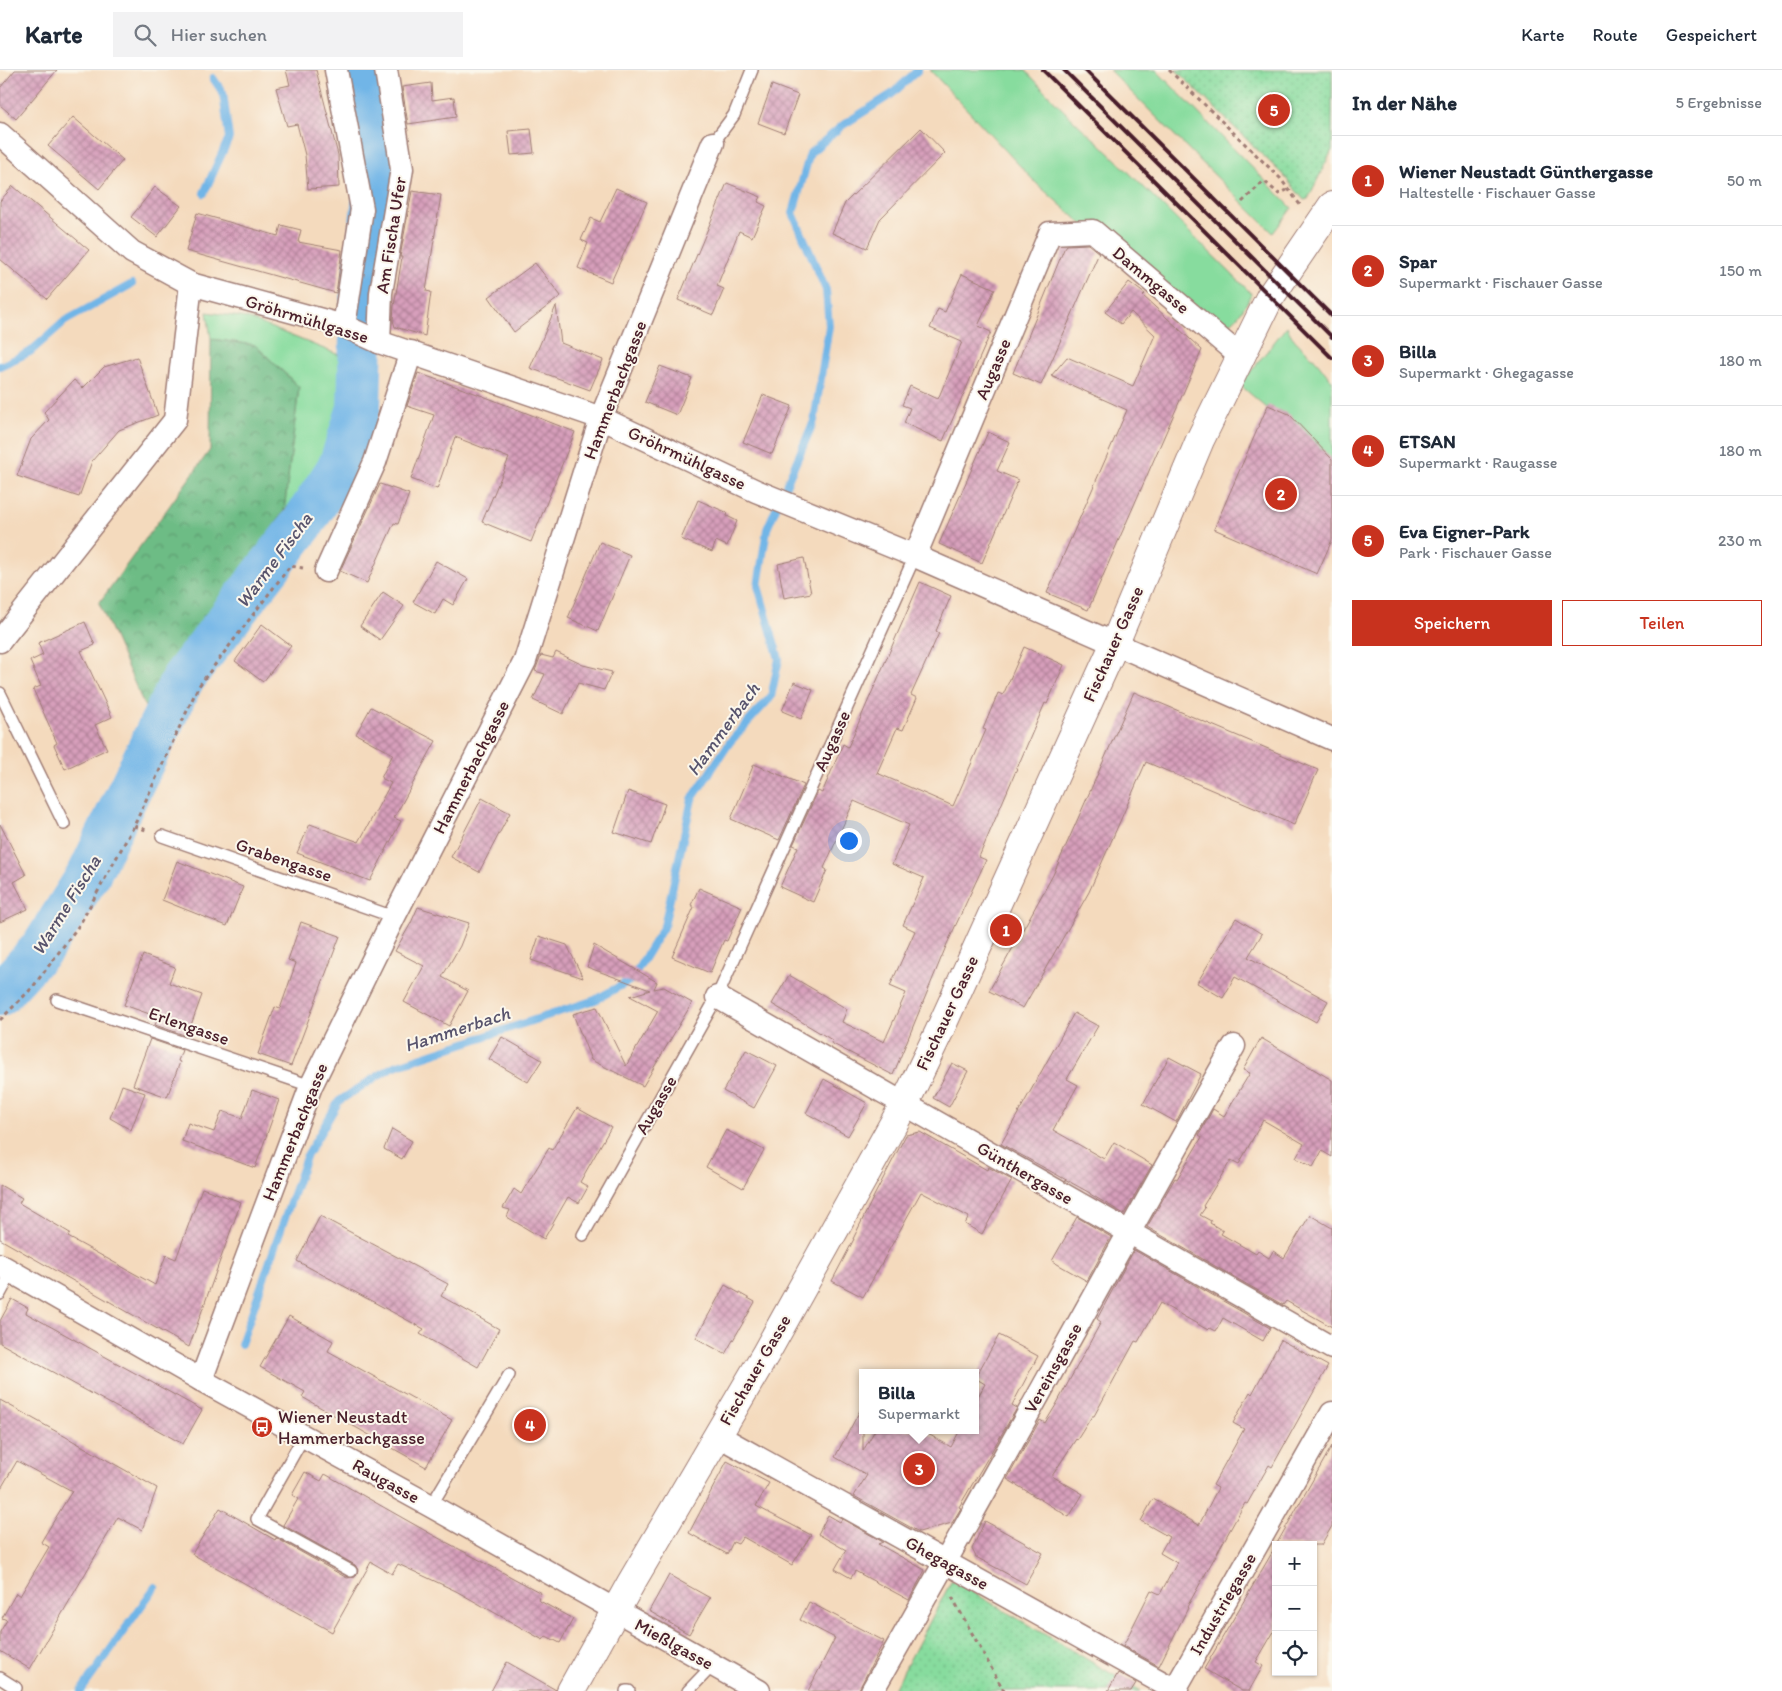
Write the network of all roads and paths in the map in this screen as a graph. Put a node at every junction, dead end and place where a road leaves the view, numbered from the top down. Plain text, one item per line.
1 (336, 70) edge
2 (386, 70) edge
3 (752, 70) edge
4 (1169, 70) edge
5 (0, 134) edge
6 (714, 143) joint
7 (1287, 190) junction
8 (1242, 202) dead end
9 (1332, 206) edge
10 (1304, 211) dead end
11 (1050, 232) joint
12 (191, 284) junction
13 (344, 326) junction
14 (379, 342) junction
15 (411, 352) junction
16 (1241, 357) junction
17 (601, 418) junction
18 (915, 556) junction
19 (326, 571) joint
20 (0, 641) edge
21 (1115, 643) junction
22 (0, 693) edge
23 (1332, 739) edge
24 (64, 824) dead end
25 (162, 836) dead end
26 (394, 917) junction
27 (717, 997) junction
28 (56, 1000) dead end
29 (0, 1020) edge
30 (1234, 1046) dead end
31 (311, 1086) junction
32 (905, 1103) junction
33 (1128, 1232) junction
34 (582, 1235) dead end
35 (6, 1268) edge
36 (0, 1294) edge
37 (1332, 1348) edge
38 (509, 1375) dead end
39 (201, 1380) junction
40 (1332, 1413) edge
41 (717, 1435) junction
42 (304, 1436) junction
43 (431, 1506) junction
44 (943, 1567) junction
45 (350, 1571) dead end
46 (615, 1611) junction
47 (713, 1665) junction
48 (0, 1678) edge
49 (16, 1688) dead end
50 (1175, 1690) edge
51 (571, 1691) edge
52 (688, 1691) edge
53 (759, 1691) edge
54 (872, 1691) edge
55 (1004, 1691) edge

1 - 13 street, Am Fischa Ufer
2 - 14 street, Am Fischa Ufer
3 - 6 lane
4 - 7 path
5 - 12 street, Gröhrmühlgasse
6 - 17 street, Hammerbachgasse
7 - 8 path
7 - 10 path
9 - 16 main road, Fischauer Gasse
11 - 16 street, Dammgasse
11 - 18 street, Augasse
12 - 13 street, Gröhrmühlgasse
12 - 20 street
13 - 14 street, Gröhrmühlgasse
14 - 15 street, Gröhrmühlgasse
15 - 17 street, Gröhrmühlgasse
15 - 19 street
16 - 21 main road, Fischauer Gasse
17 - 18 street, Gröhrmühlgasse
17 - 26 street, Hammerbachgasse
18 - 21 street, Gröhrmühlgasse
18 - 27 lane, Augasse
19 - 29 path
21 - 23 street, Gröhrmühlgasse
21 - 32 main road, Fischauer Gasse
22 - 24 lane
25 - 26 lane, Grabengasse
26 - 31 street, Hammerbachgasse
27 - 32 street, Günthergasse
27 - 34 lane, Augasse
28 - 31 lane, Erlengasse
30 - 33 street, Vereinsgasse
31 - 39 street, Hammerbachgasse
32 - 33 street, Günthergasse
32 - 41 main road, Fischauer Gasse
33 - 37 street, Günthergasse
33 - 44 street, Vereinsgasse
35 - 36 lane
35 - 39 street, Raugasse
38 - 43 lane
39 - 42 street, Raugasse
40 - 50 street, Industriegasse
41 - 44 street, Ghegagasse
41 - 46 main road, Fischauer Gasse
42 - 43 street, Raugasse
42 - 45 lane
43 - 46 street, Raugasse
44 - 50 street, Ghegagasse
44 - 54 street, Vereinsgasse
44 - 55 path
46 - 47 street, Mießlgasse
46 - 51 main road, Fischauer Gasse
47 - 52 lane
47 - 53 street, Mießlgasse
48 - 49 lane

